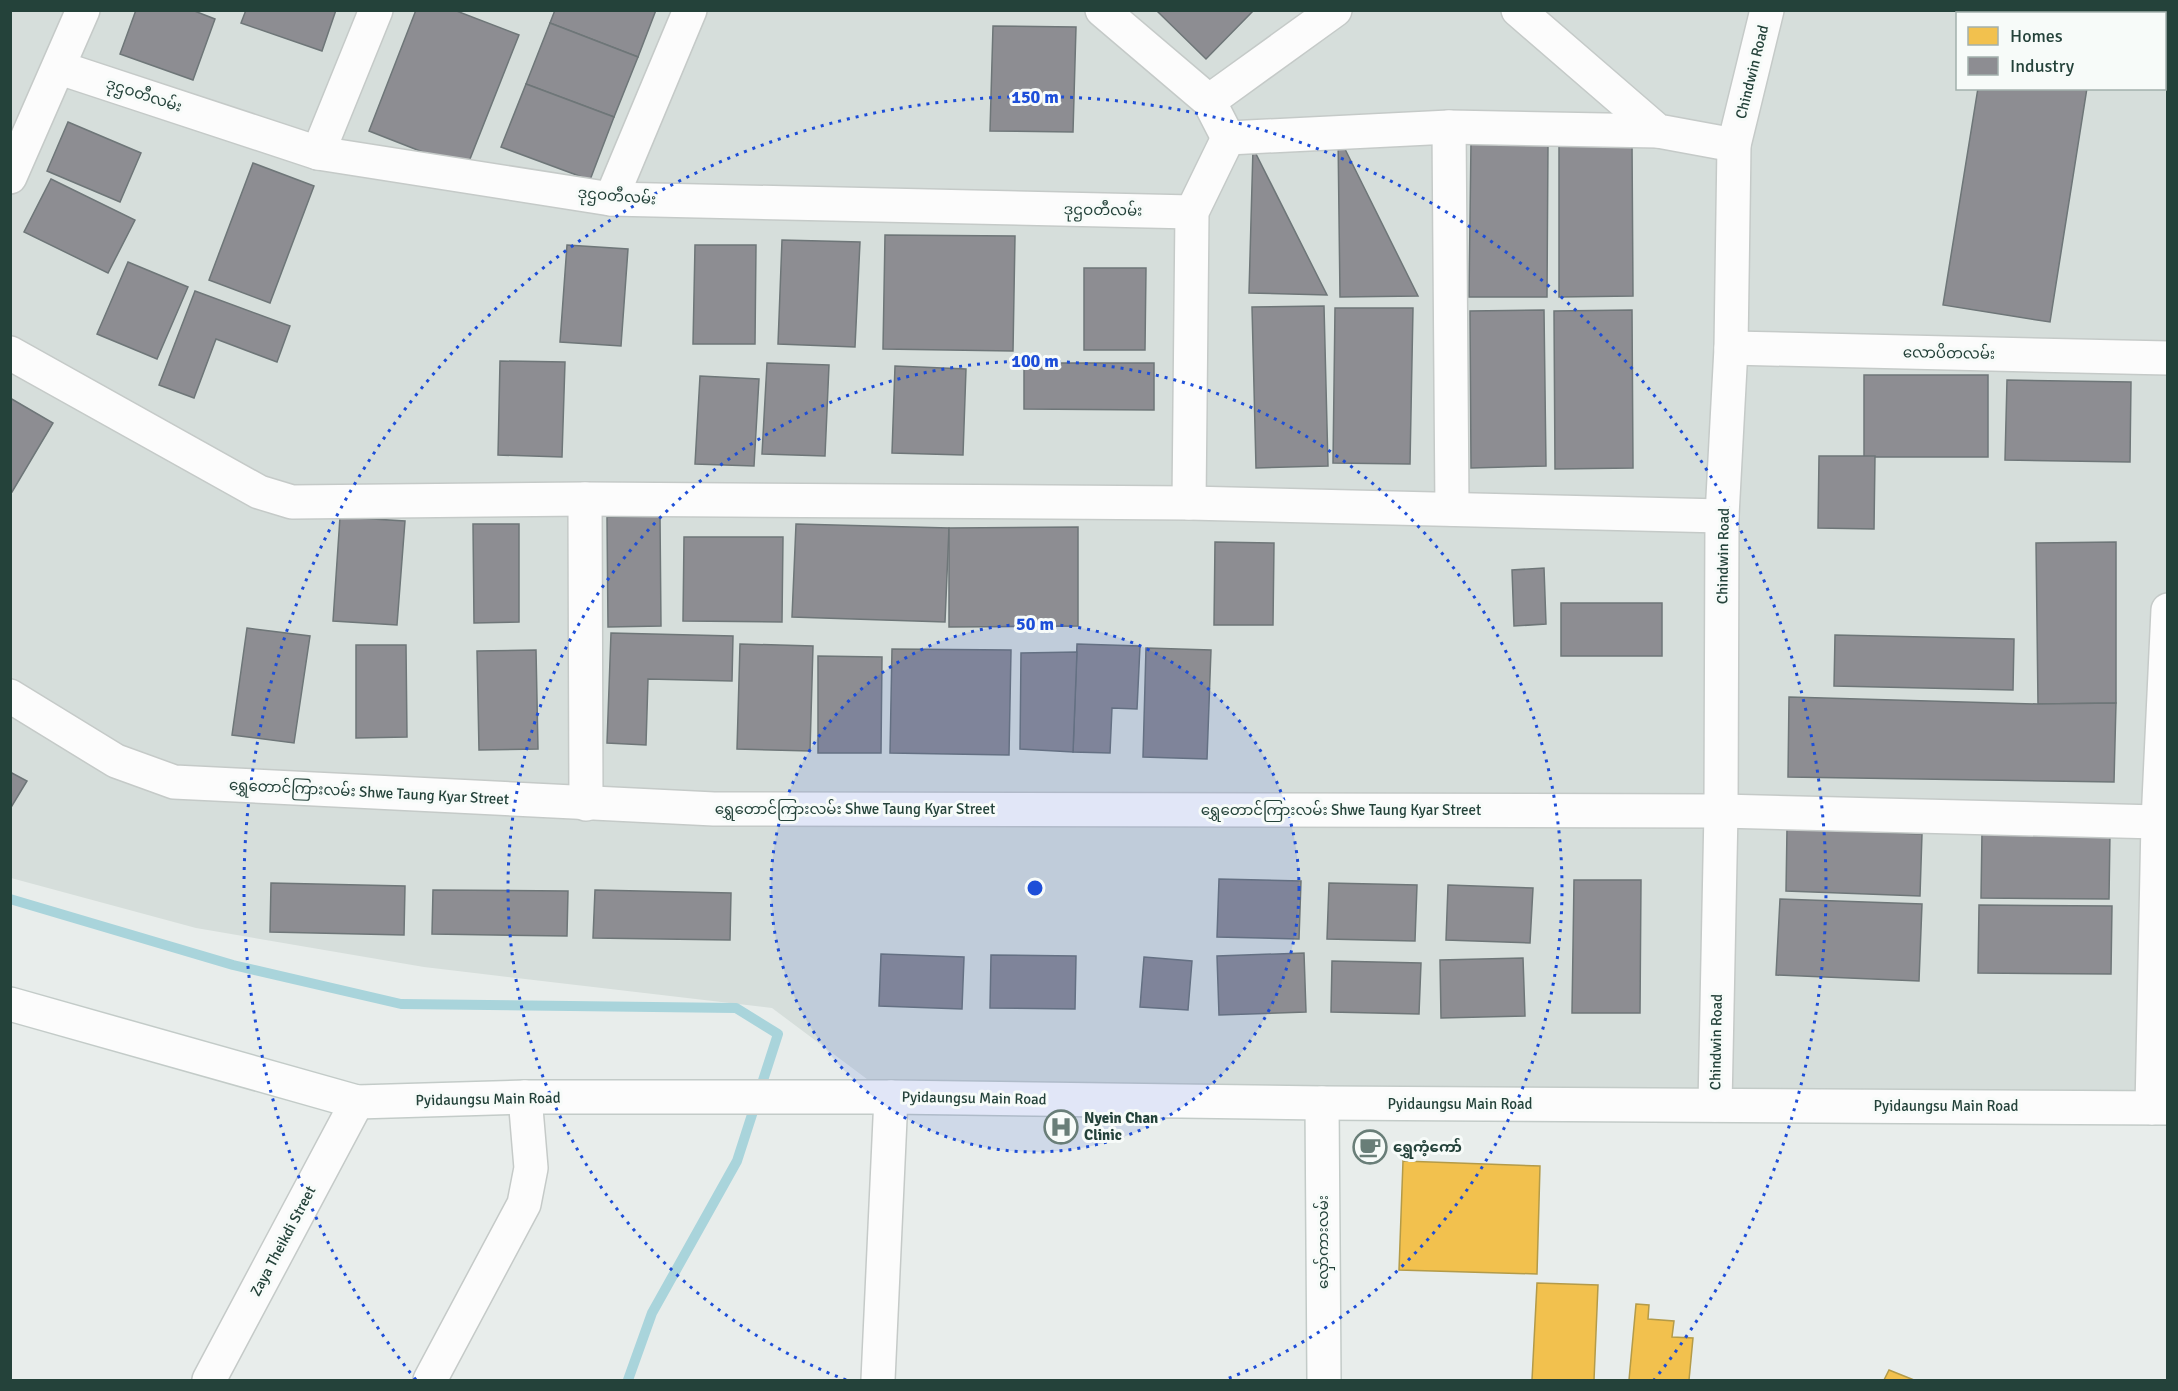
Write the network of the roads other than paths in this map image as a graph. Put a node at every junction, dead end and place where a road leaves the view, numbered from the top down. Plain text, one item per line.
1 (83, 10) edge
2 (376, 10) edge
3 (690, 10) edge
4 (1102, 10) edge
5 (1335, 10) edge
6 (1518, 10) edge
7 (1767, 10) edge
8 (60, 68) junction
9 (1209, 101) junction
10 (1449, 127) junction
11 (1658, 131) junction
12 (1228, 138) junction
13 (1734, 146) junction
14 (318, 153) junction
15 (10, 177) edge
16 (611, 199) junction
17 (1192, 212) junction
18 (1731, 348) junction
19 (10, 353) edge
20 (2168, 358) edge
21 (585, 499) junction
22 (1189, 503) junction
23 (1452, 509) junction
24 (1722, 516) junction
25 (2168, 610) edge
26 (2166, 661) edge
27 (10, 696) edge
28 (586, 804) junction
29 (1721, 810) junction
30 (2158, 822) junction
31 (10, 1004) edge
32 (525, 1097) junction
33 (891, 1097) junction
34 (357, 1102) junction
35 (1322, 1103) junction
36 (1715, 1105) junction
37 (2159, 1108) edge
38 (209, 1380) edge
39 (430, 1380) edge
40 (878, 1380) edge
41 (1324, 1380) edge

1 - 8 street
2 - 14 street
3 - 16 street
4 - 9 street
5 - 9 street
6 - 11 street
7 - 13 street, Chindwin Road
8 - 14 street, ဒုဌဝတီလမ်း
8 - 15 street
9 - 12 street
10 - 11 street
10 - 12 street
10 - 23 street
11 - 13 street
12 - 17 street
13 - 18 street, Chindwin Road
14 - 16 street, ဒုဌဝတီလမ်း
16 - 17 street, ဒုဌဝတီလမ်း
17 - 22 street
18 - 20 street, လောပိတလမ်း
18 - 24 street, Chindwin Road
19 - 21 street
21 - 22 street
21 - 28 street
22 - 23 street
23 - 24 street
24 - 29 street, Chindwin Road
25 - 26 street
26 - 30 street
27 - 28 street, ရွှေတောင်ကြားလမ်း Shwe Taung Kyar Street
28 - 29 street, ရွှေတောင်ကြားလမ်း Shwe Taung Kyar Street
29 - 30 street, ရွှေတောင်ကြားလမ်း Shwe Taung Kyar Street
29 - 36 street, Chindwin Road
30 - 37 street
31 - 34 street, Pyidaungsu Main Road
32 - 33 street, Pyidaungsu Main Road
32 - 34 street, Pyidaungsu Main Road
32 - 39 street
33 - 35 street, Pyidaungsu Main Road
33 - 40 street
34 - 38 street, Zaya Theikdi Street
35 - 36 street, Pyidaungsu Main Road
35 - 41 street, လှော်ကားလမ်း
36 - 37 street, Pyidaungsu Main Road

